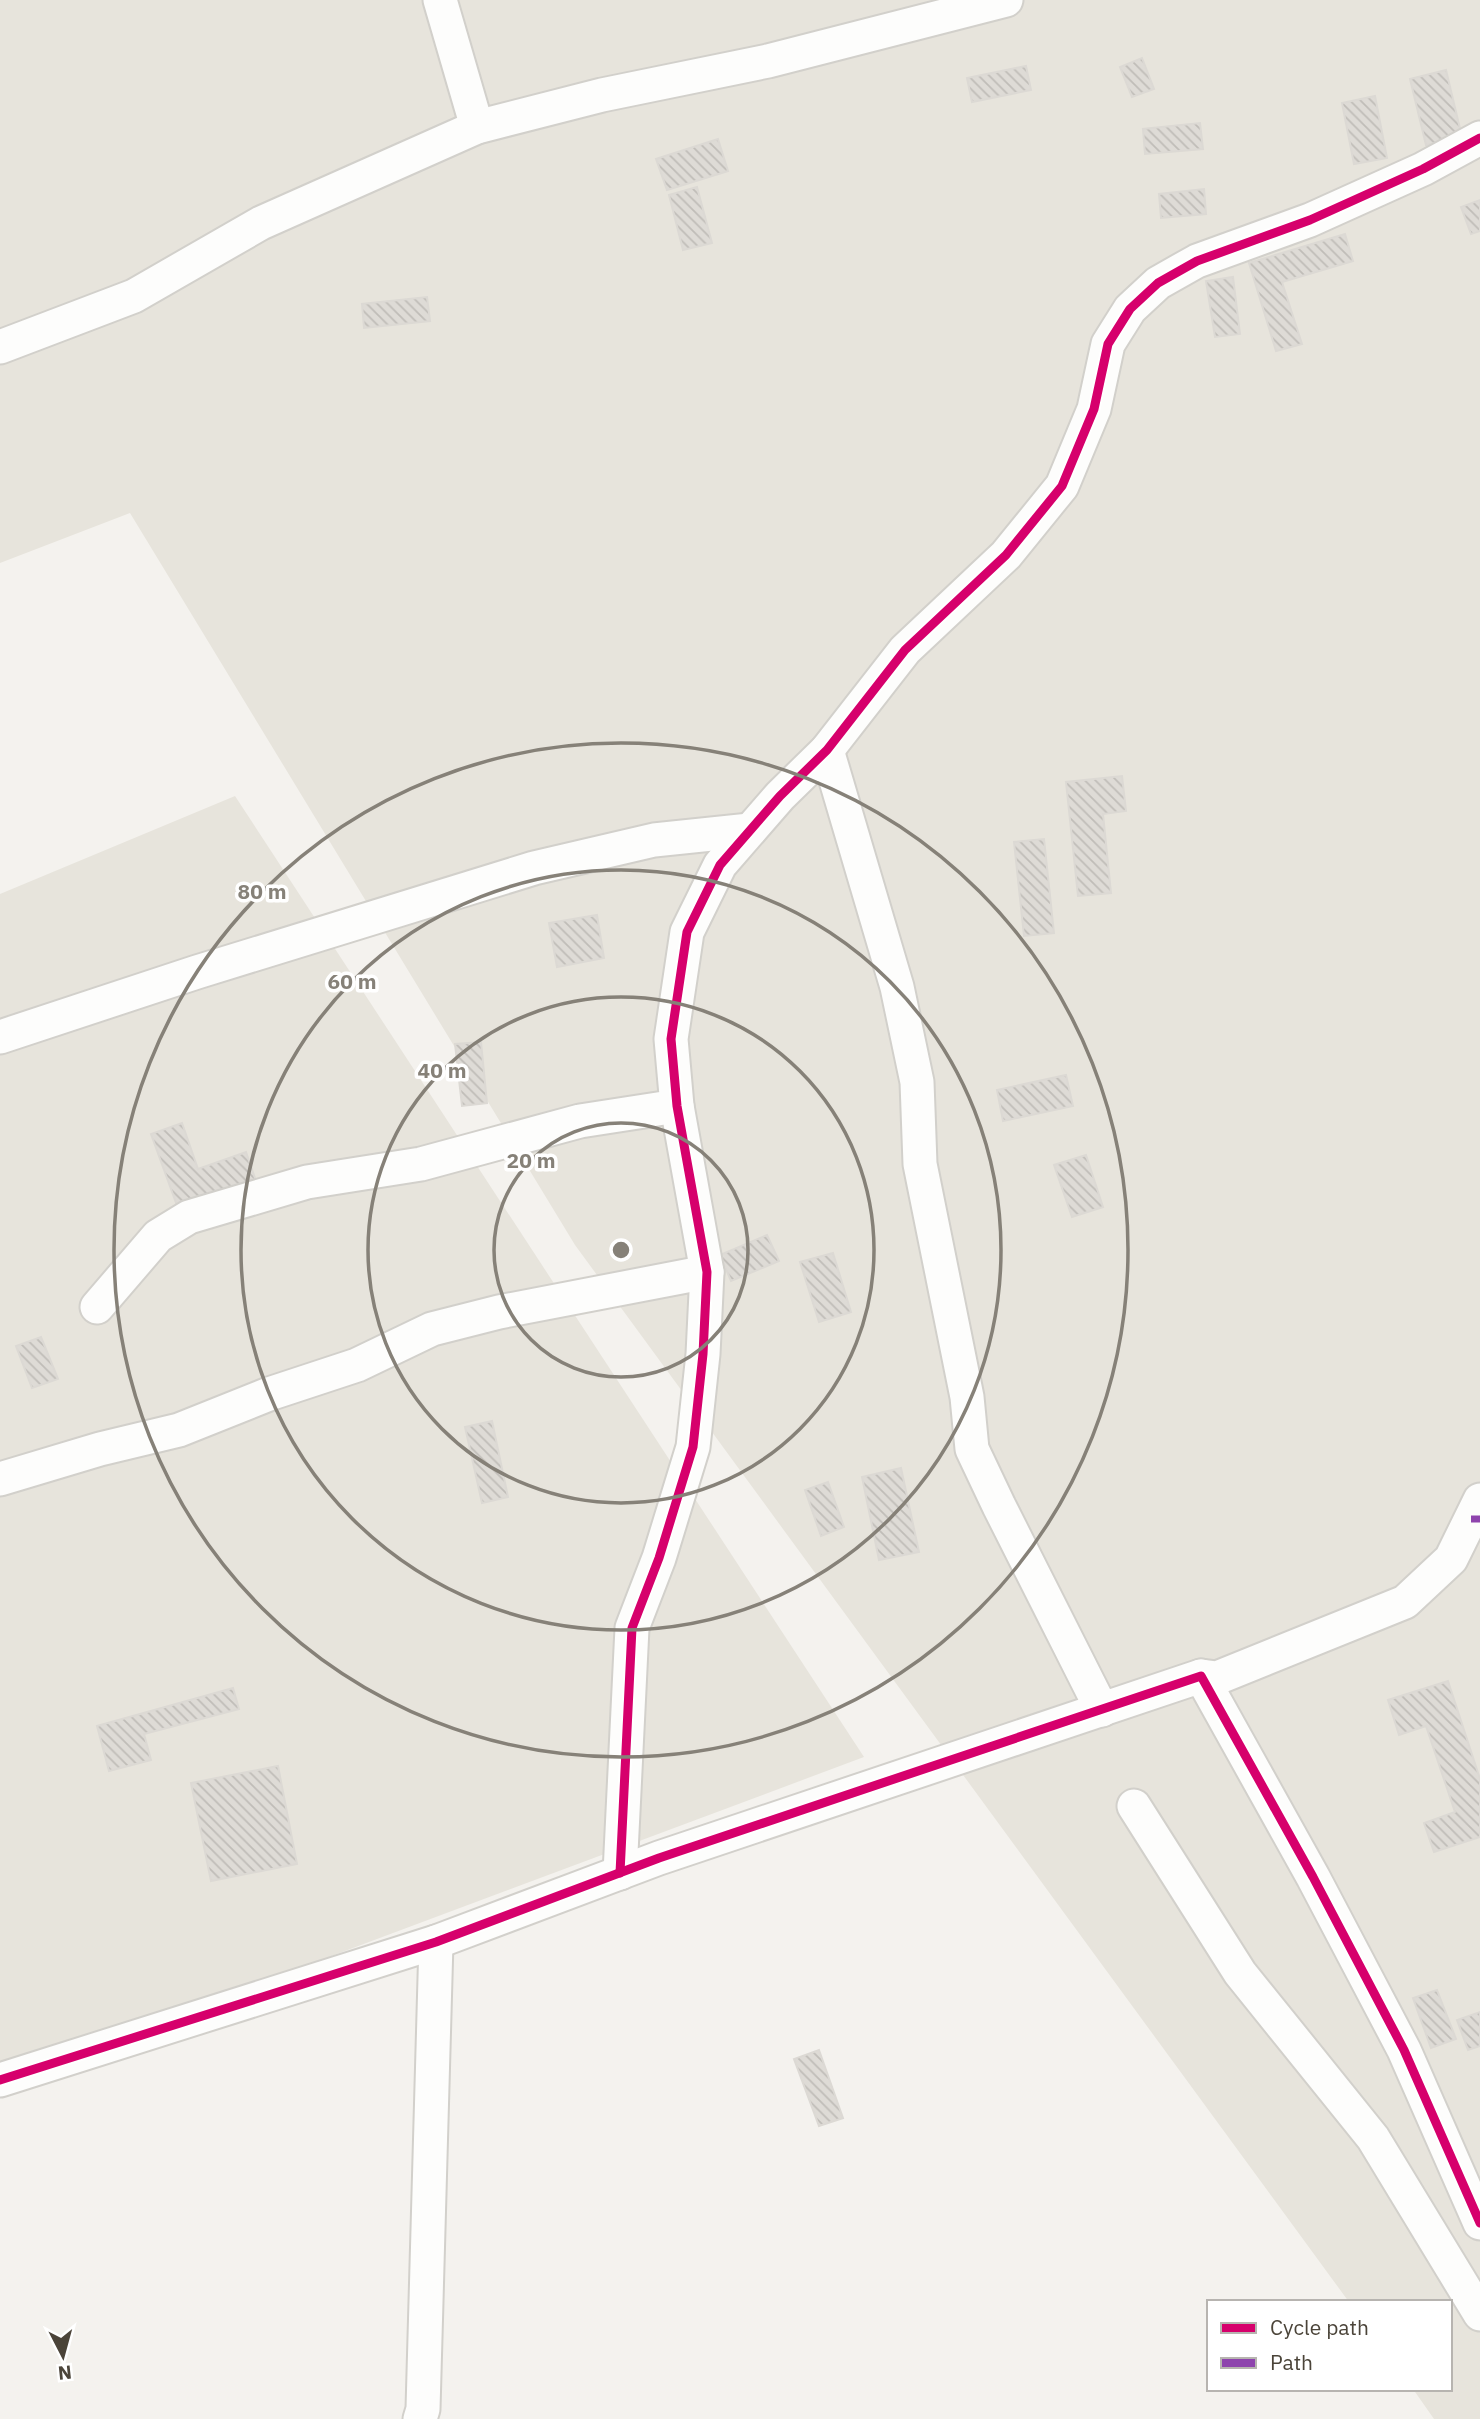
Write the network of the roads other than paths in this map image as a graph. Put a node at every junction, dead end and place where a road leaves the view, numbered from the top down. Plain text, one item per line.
1 (439, 0) edge
2 (1006, 0) edge
3 (477, 127) junction
4 (1480, 138) edge
5 (0, 347) edge
6 (827, 750) junction
7 (750, 830) junction
8 (0, 1037) edge
9 (677, 1106) junction
10 (707, 1272) junction
11 (97, 1307) dead end
12 (0, 1479) edge
13 (1480, 1500) edge
14 (1201, 1676) junction
15 (1102, 1710) junction
16 (1134, 1806) dead end
17 (620, 1872) junction
18 (436, 1942) junction
19 (0, 2080) edge
20 (1480, 2223) edge
21 (1480, 2314) edge
22 (420, 2419) edge

1 - 3 street
2 - 3 street
3 - 5 street
4 - 6 street
6 - 7 street
6 - 15 street
7 - 8 street
7 - 9 street
9 - 10 street
9 - 11 street
10 - 12 street
10 - 17 street
13 - 14 street
14 - 15 street
14 - 20 street
15 - 17 street
16 - 21 street
17 - 18 street
18 - 19 street
18 - 22 street

